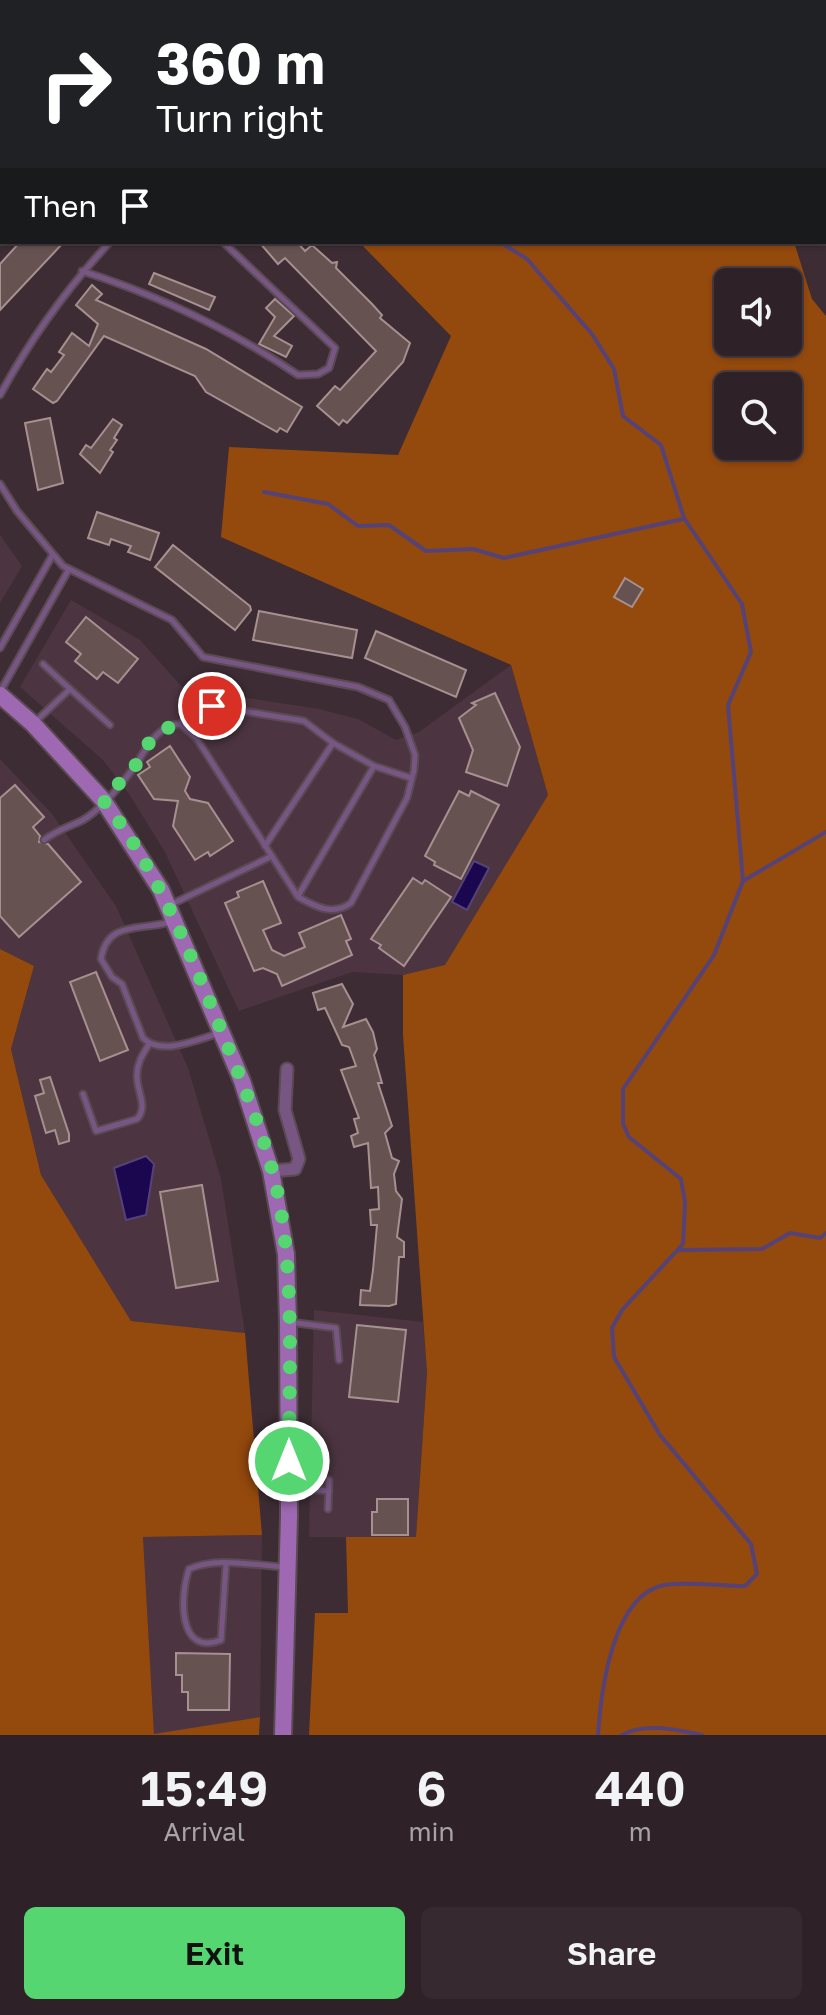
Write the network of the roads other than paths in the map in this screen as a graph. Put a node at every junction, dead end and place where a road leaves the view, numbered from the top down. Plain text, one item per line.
1 (108, 244) edge
2 (225, 244) edge
3 (82, 271) junction
4 (0, 395) edge
5 (0, 484) edge
6 (52, 556) junction
7 (69, 569) junction
8 (0, 648) edge
9 (43, 664) dead end
10 (70, 689) junction
11 (0, 694) edge
12 (33, 724) junction
13 (180, 724) junction
14 (110, 725) dead end
15 (333, 743) junction
16 (374, 766) junction
17 (411, 778) junction
18 (103, 800) junction
19 (44, 840) dead end
20 (265, 846) junction
21 (272, 856) junction
22 (298, 897) junction
23 (172, 913) junction
24 (222, 1033) junction
25 (149, 1044) junction
26 (287, 1069) dead end
27 (83, 1094) dead end
28 (271, 1171) junction
29 (288, 1322) junction
30 (339, 1360) dead end
31 (329, 1480) dead end
32 (289, 1488) junction
33 (329, 1491) junction
34 (328, 1509) dead end
35 (226, 1564) junction
36 (287, 1567) junction
37 (283, 1735) edge

1 - 3 lane
2 - 3 lane
3 - 4 lane
5 - 6 lane
6 - 7 lane
6 - 8 lane
7 - 11 lane
7 - 17 lane
9 - 10 lane
10 - 12 lane
10 - 14 lane
11 - 12 main road
12 - 18 main road
13 - 15 lane
13 - 18 lane
13 - 20 lane
15 - 16 lane
15 - 20 lane
16 - 17 lane
16 - 22 lane
17 - 22 lane
18 - 19 lane
18 - 23 main road
20 - 21 lane
21 - 22 lane
21 - 23 lane
23 - 24 main road
23 - 25 lane
24 - 25 lane
24 - 28 main road
25 - 27 lane
26 - 28 street
28 - 29 main road
29 - 30 lane
29 - 32 main road
31 - 33 lane
32 - 33 lane
32 - 36 main road
33 - 34 lane
35 - 35 lane
35 - 36 lane
36 - 37 main road

